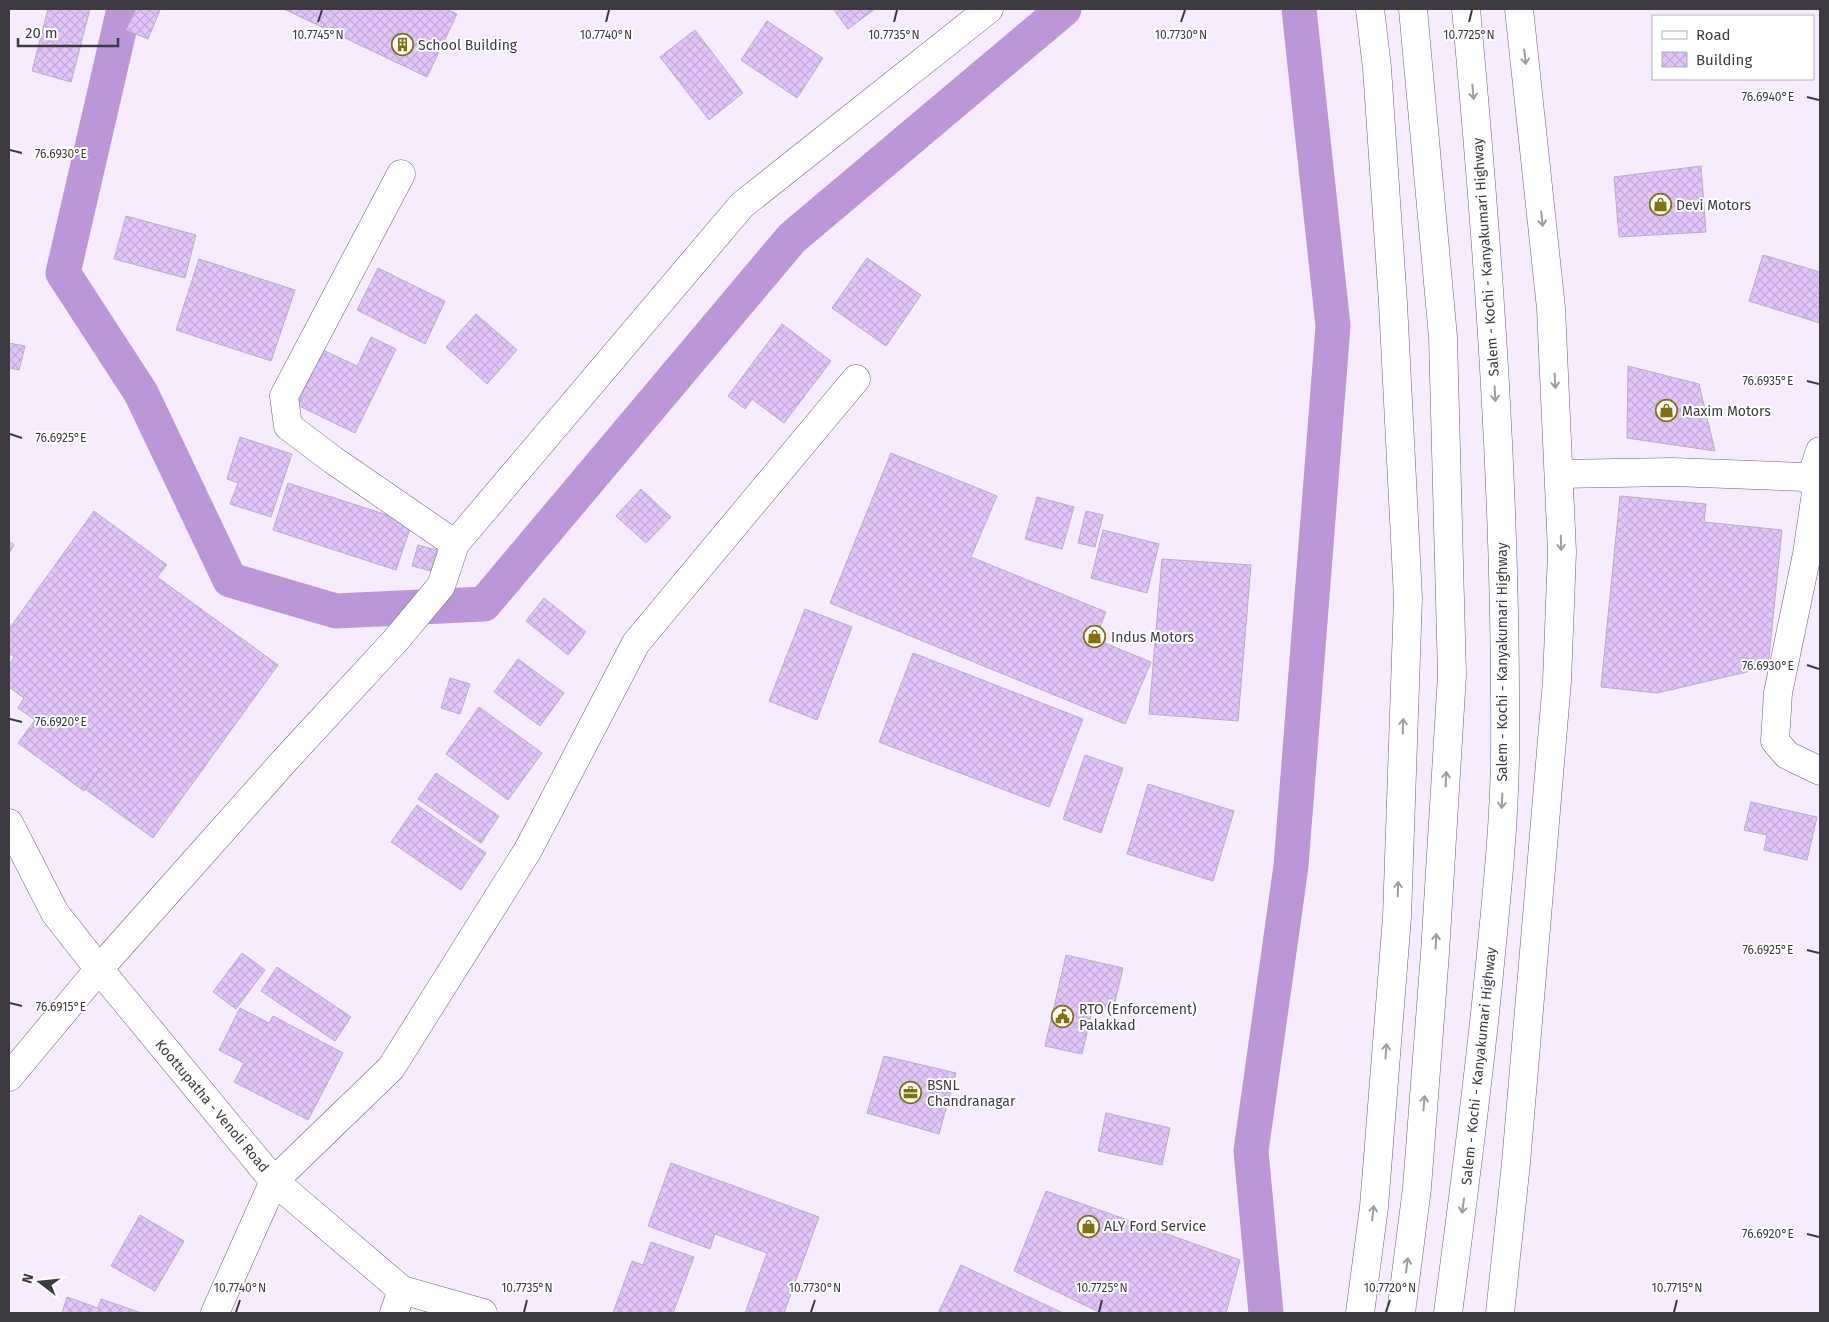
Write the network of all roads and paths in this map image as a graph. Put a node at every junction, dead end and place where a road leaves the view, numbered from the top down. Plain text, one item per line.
1 (989, 9) edge
2 (1370, 9) edge
3 (1413, 9) edge
4 (1466, 9) edge
5 (1519, 9) edge
6 (401, 174) dead end
7 (856, 379) dead end
8 (1820, 451) edge
9 (1559, 474) junction
10 (1810, 481) junction
11 (1815, 538) edge
12 (455, 544) junction
13 (1820, 771) edge
14 (9, 823) edge
15 (99, 969) junction
16 (9, 1077) edge
17 (274, 1181) junction
18 (398, 1302) edge
19 (215, 1313) edge
20 (483, 1313) edge
21 (1360, 1313) edge
22 (1401, 1313) edge
23 (1448, 1313) edge
24 (1500, 1313) edge

1 - 12 main road
21 -> 2 main road
22 -> 3 main road
4 -> 23 main road, Salem - Kochi - Kanyakumari Highway
5 -> 9 main road
6 - 12 main road
7 - 17 main road
8 - 10 main road
9 - 10 main road
9 -> 24 main road
10 - 11 main road
11 - 13 main road
12 - 15 main road
14 - 15 main road, Koottupatha - Venoli Road
15 - 16 main road
15 - 17 main road, Koottupatha - Venoli Road
17 - 18 main road, Koottupatha - Venoli Road
17 - 19 main road
18 - 20 main road, Koottupatha - Venoli Road

